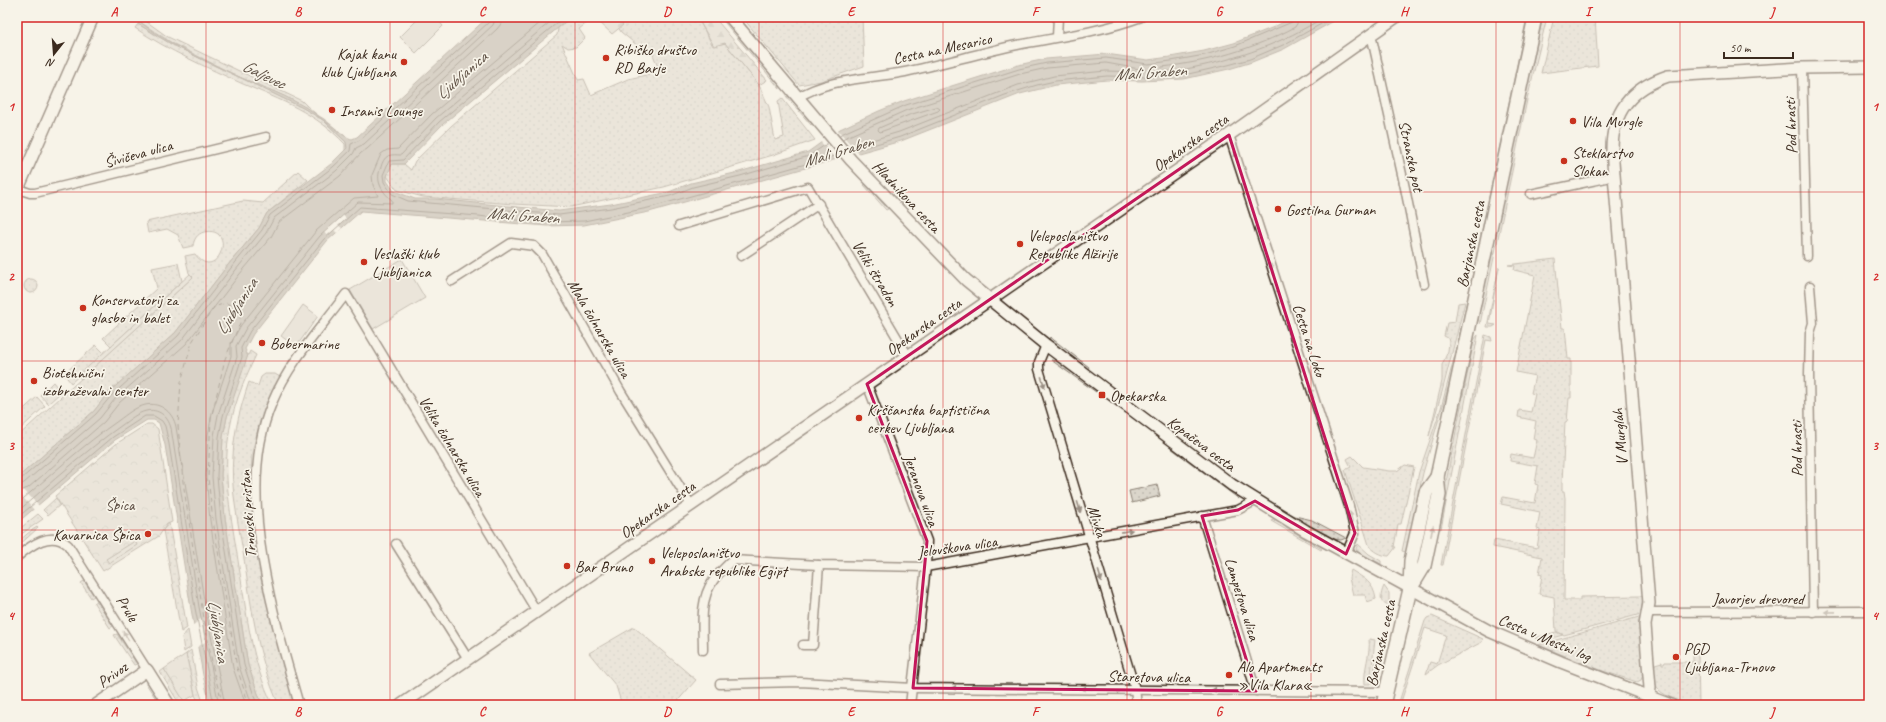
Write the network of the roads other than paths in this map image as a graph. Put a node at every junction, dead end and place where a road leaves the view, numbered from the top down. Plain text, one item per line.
1 (93, 17) edge
2 (730, 17) edge
3 (1058, 17) edge
4 (1396, 17) edge
5 (1535, 17) edge
6 (1136, 18) edge
7 (1371, 34) junction
8 (1057, 37) junction
9 (1869, 67) edge
10 (1802, 68) junction
11 (797, 98) junction
12 (1229, 135) junction
13 (266, 137) dead end
14 (1615, 176) junction
15 (18, 190) edge
16 (1531, 194) dead end
17 (819, 204) junction
18 (679, 226) dead end
19 (741, 256) dead end
20 (1808, 256) dead end
21 (452, 280) dead end
22 (1424, 284) dead end
23 (1810, 286) dead end
24 (346, 294) joint
25 (989, 299) junction
26 (1046, 345) junction
27 (908, 356) junction
28 (867, 384) junction
29 (1255, 501) junction
30 (691, 505) junction
31 (1202, 516) junction
32 (1089, 538) junction
33 (396, 544) dead end
34 (1346, 554) junction
35 (17, 557) edge
36 (819, 565) junction
37 (926, 567) junction
38 (1410, 589) junction
39 (1869, 611) edge
40 (537, 612) junction
41 (1646, 612) junction
42 (1813, 612) junction
43 (803, 645) dead end
44 (703, 650) dead end
45 (468, 659) junction
46 (147, 670) junction
47 (720, 684) dead end
48 (913, 688) junction
49 (1135, 689) junction
50 (1256, 691) junction
51 (1384, 699) edge
52 (1648, 700) edge
53 (96, 705) edge
54 (169, 705) edge
55 (299, 705) edge
56 (401, 705) edge
57 (910, 705) edge
58 (1137, 705) edge
59 (1671, 705) edge

1 - 15 street
2 - 11 street, Hladnikova cesta
3 - 8 street
4 - 7 street, Opekarska cesta
5 - 38 main road, Barjanska cesta
6 - 8 street, Cesta na Mesarico
7 - 12 street, Opekarska cesta
7 - 22 street, Stranska pot
8 - 11 street, Cesta na Mesarico
9 - 10 street, V Murglah
10 - 14 street, V Murglah
10 - 20 street, Pod hrasti
11 - 25 street, Hladnikova cesta
12 - 25 street, Opekarska cesta
34 -> 12 street, Cesta na Loko
13 - 15 street, Šivičeva ulica
14 - 16 street
14 - 41 street, V Murglah
17 - 18 street, Veliki štradon
17 - 19 street
17 - 27 street, Veliki štradon
21 - 30 street, Mala čolnarska ulica
23 - 42 street, Pod hrasti
24 - 40 street, Velika čolnarska ulica
24 - 55 street, Trnovski pristan
25 - 26 street, Kopačeva cesta
25 - 27 street, Opekarska cesta
26 - 29 street, Kopačeva cesta
26 -> 32 street, Mivka
27 - 28 street, Opekarska cesta
28 - 30 street, Opekarska cesta
28 - 37 street, Jeranova ulica
29 - 31 street, Jelovškova ulica
29 - 34 street, Kopačeva cesta
30 - 40 street, Opekarska cesta
32 -> 31 street, Jelovškova ulica
31 - 50 street, Lampetova ulica
32 - 37 street, Jelovškova ulica
32 -> 49 street, Mivka
33 - 45 street
34 - 38 street, Kopačeva cesta
46 -> 35 street, Prule
36 - 37 street, Jelovškova ulica
36 - 43 street
36 - 44 street, Jelovškova ulica
37 - 48 street, Jeranova ulica
38 - 51 main road, Barjanska cesta
38 - 52 street, Cesta v Mestni log
39 -> 42 street, Javorjev drevored
40 - 45 street, Opekarska cesta
41 - 42 street, Javorjev drevored
41 - 52 street, V Murglah
45 - 56 street, Opekarska cesta
46 - 53 street, Privoz
46 - 54 street, Prule
47 - 48 street, Staretova ulica
49 -> 48 street, Staretova ulica
48 - 57 street, Jeranova ulica
50 -> 49 street, Staretova ulica
49 - 58 street, Mivka
50 - 51 street, Staretova ulica
52 - 59 street, Cesta v Mestni log

